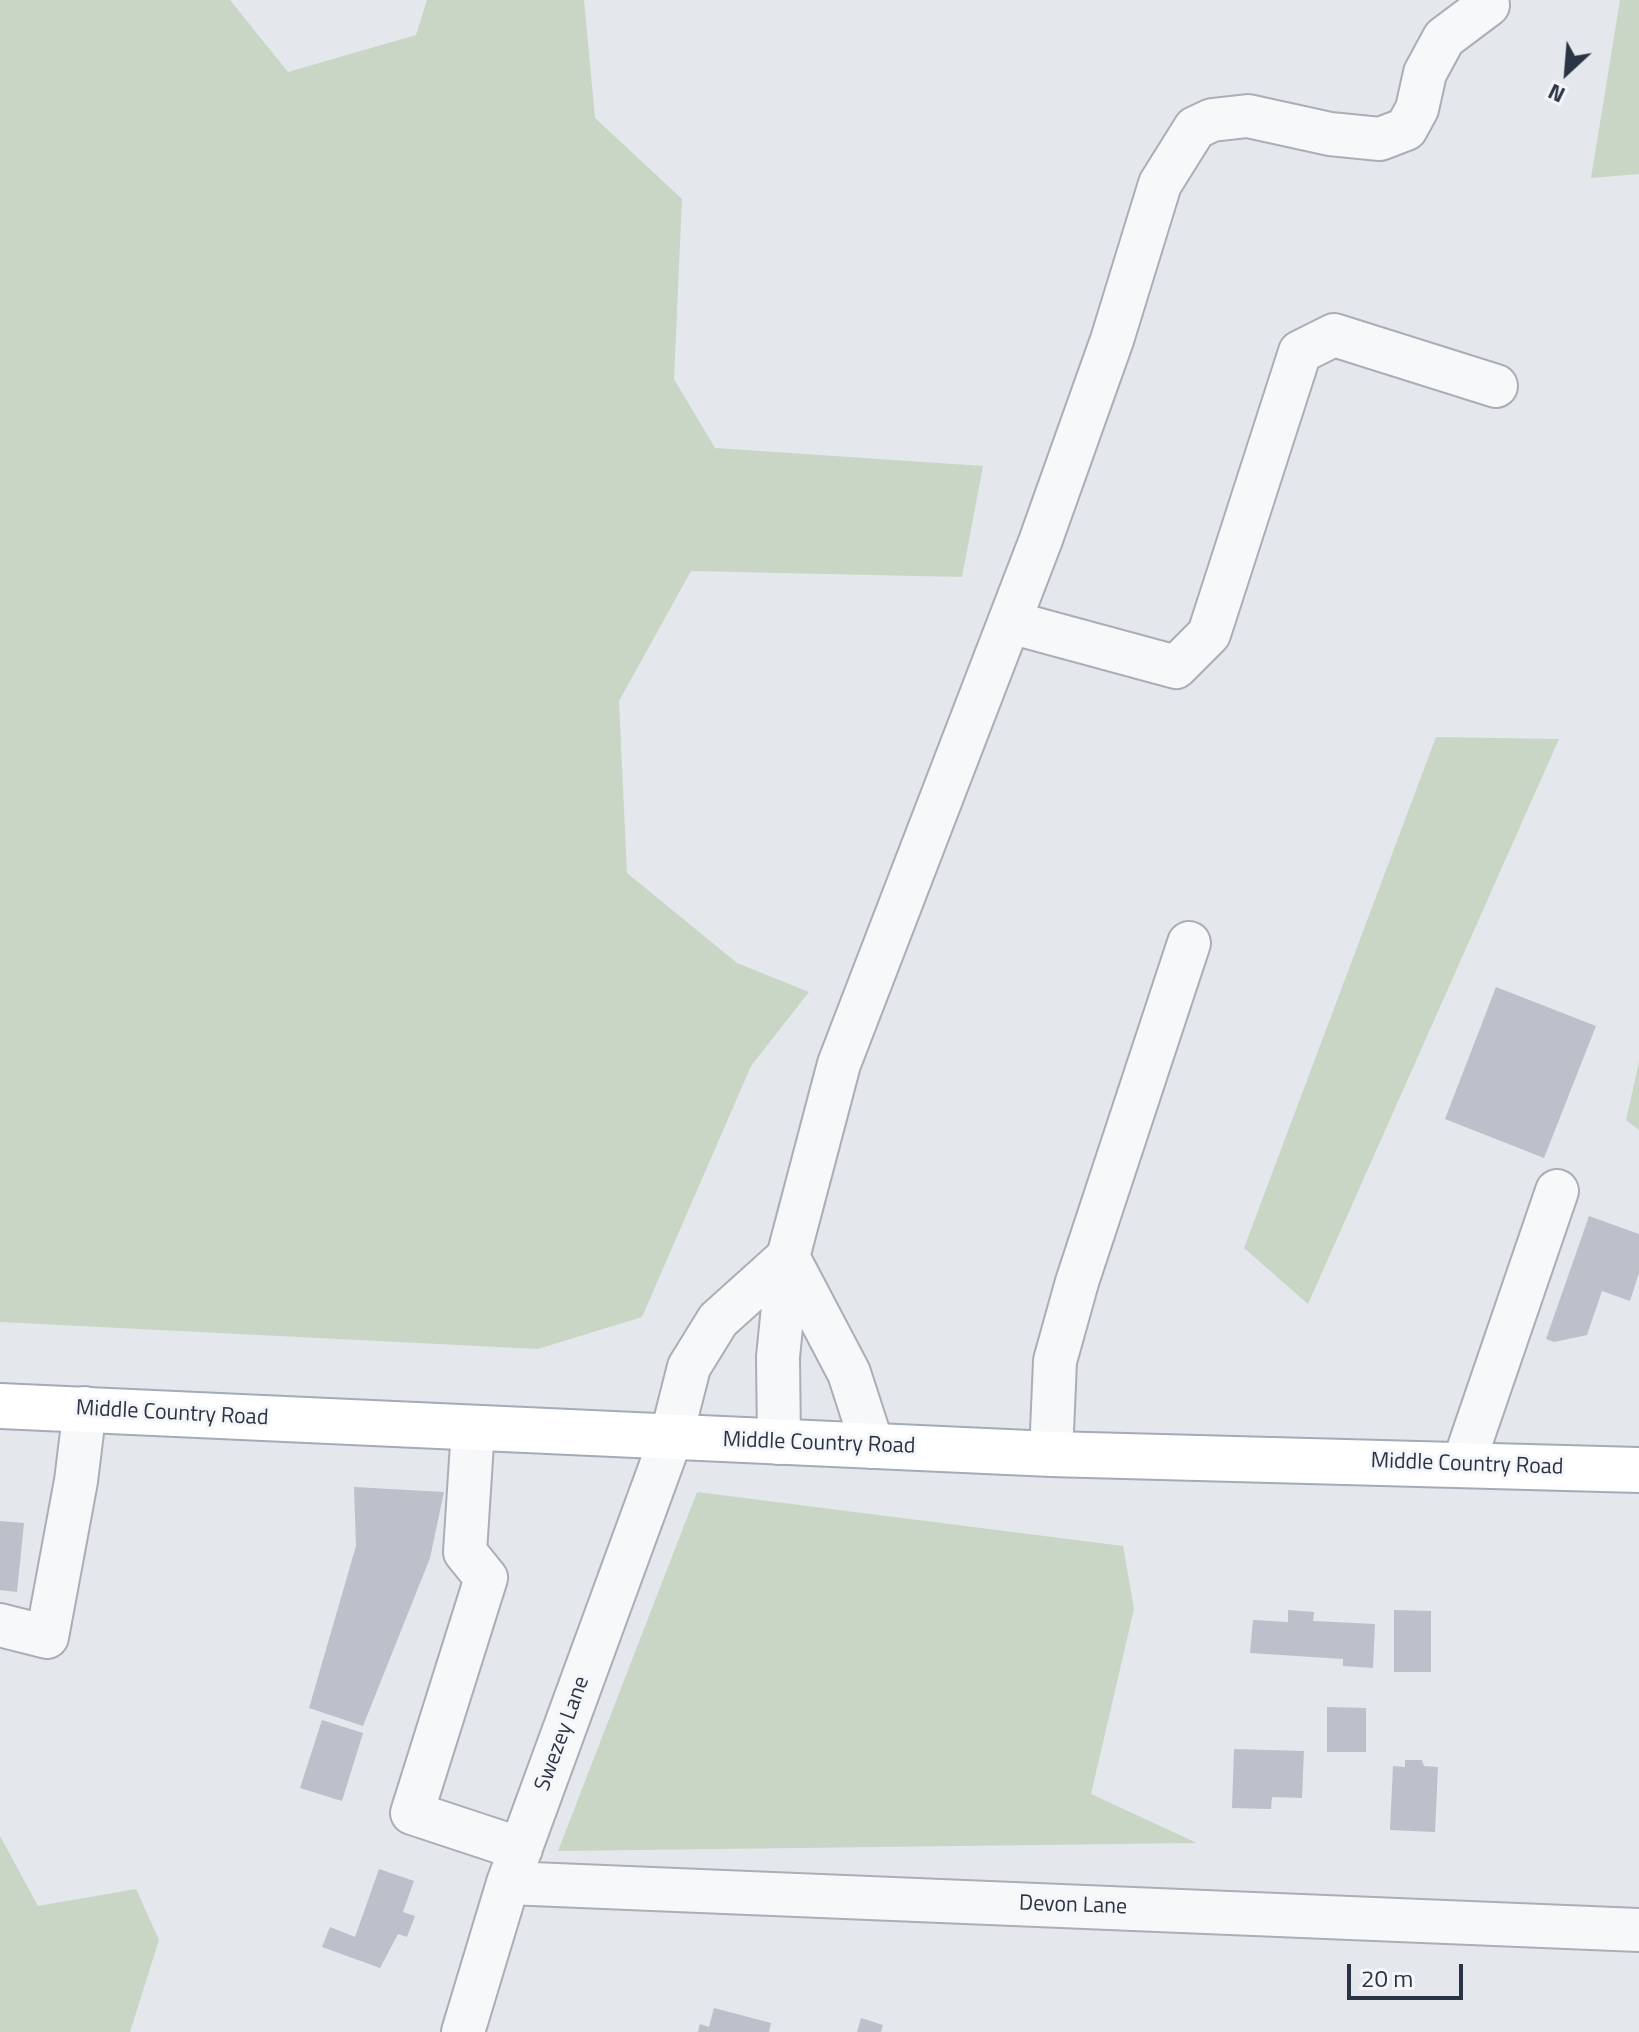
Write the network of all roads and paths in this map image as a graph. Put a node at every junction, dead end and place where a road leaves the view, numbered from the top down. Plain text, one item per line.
1 (1488, 5) dead end
2 (1496, 386) dead end
3 (1010, 622) junction
4 (1189, 943) dead end
5 (1557, 1191) dead end
6 (788, 1257) junction
7 (0, 1406) edge
8 (85, 1408) junction
9 (473, 1428) junction
10 (671, 1438) junction
11 (779, 1443) junction
12 (873, 1447) junction
13 (1051, 1454) junction
14 (1463, 1465) junction
15 (1639, 1470) edge
16 (0, 1625) edge
17 (514, 1866) junction
18 (1639, 1930) edge
19 (463, 2032) edge

1 - 3 street
2 - 3 street
3 - 6 street
4 - 13 street
5 - 14 street
6 - 10 street, Swezey Lane
6 - 11 street
6 - 12 street
7 - 8 main road, Middle Country Road
8 - 9 main road, Middle Country Road
8 - 16 street
9 - 10 main road, Middle Country Road
9 - 17 street, Devon Lane
10 - 11 main road, Middle Country Road
10 - 17 street, Swezey Lane
11 - 12 main road, Middle Country Road
12 - 13 main road, Middle Country Road
13 - 14 main road, Middle Country Road
14 - 15 main road, Middle Country Road
17 - 18 street, Devon Lane
17 - 19 street, Swezey Lane

